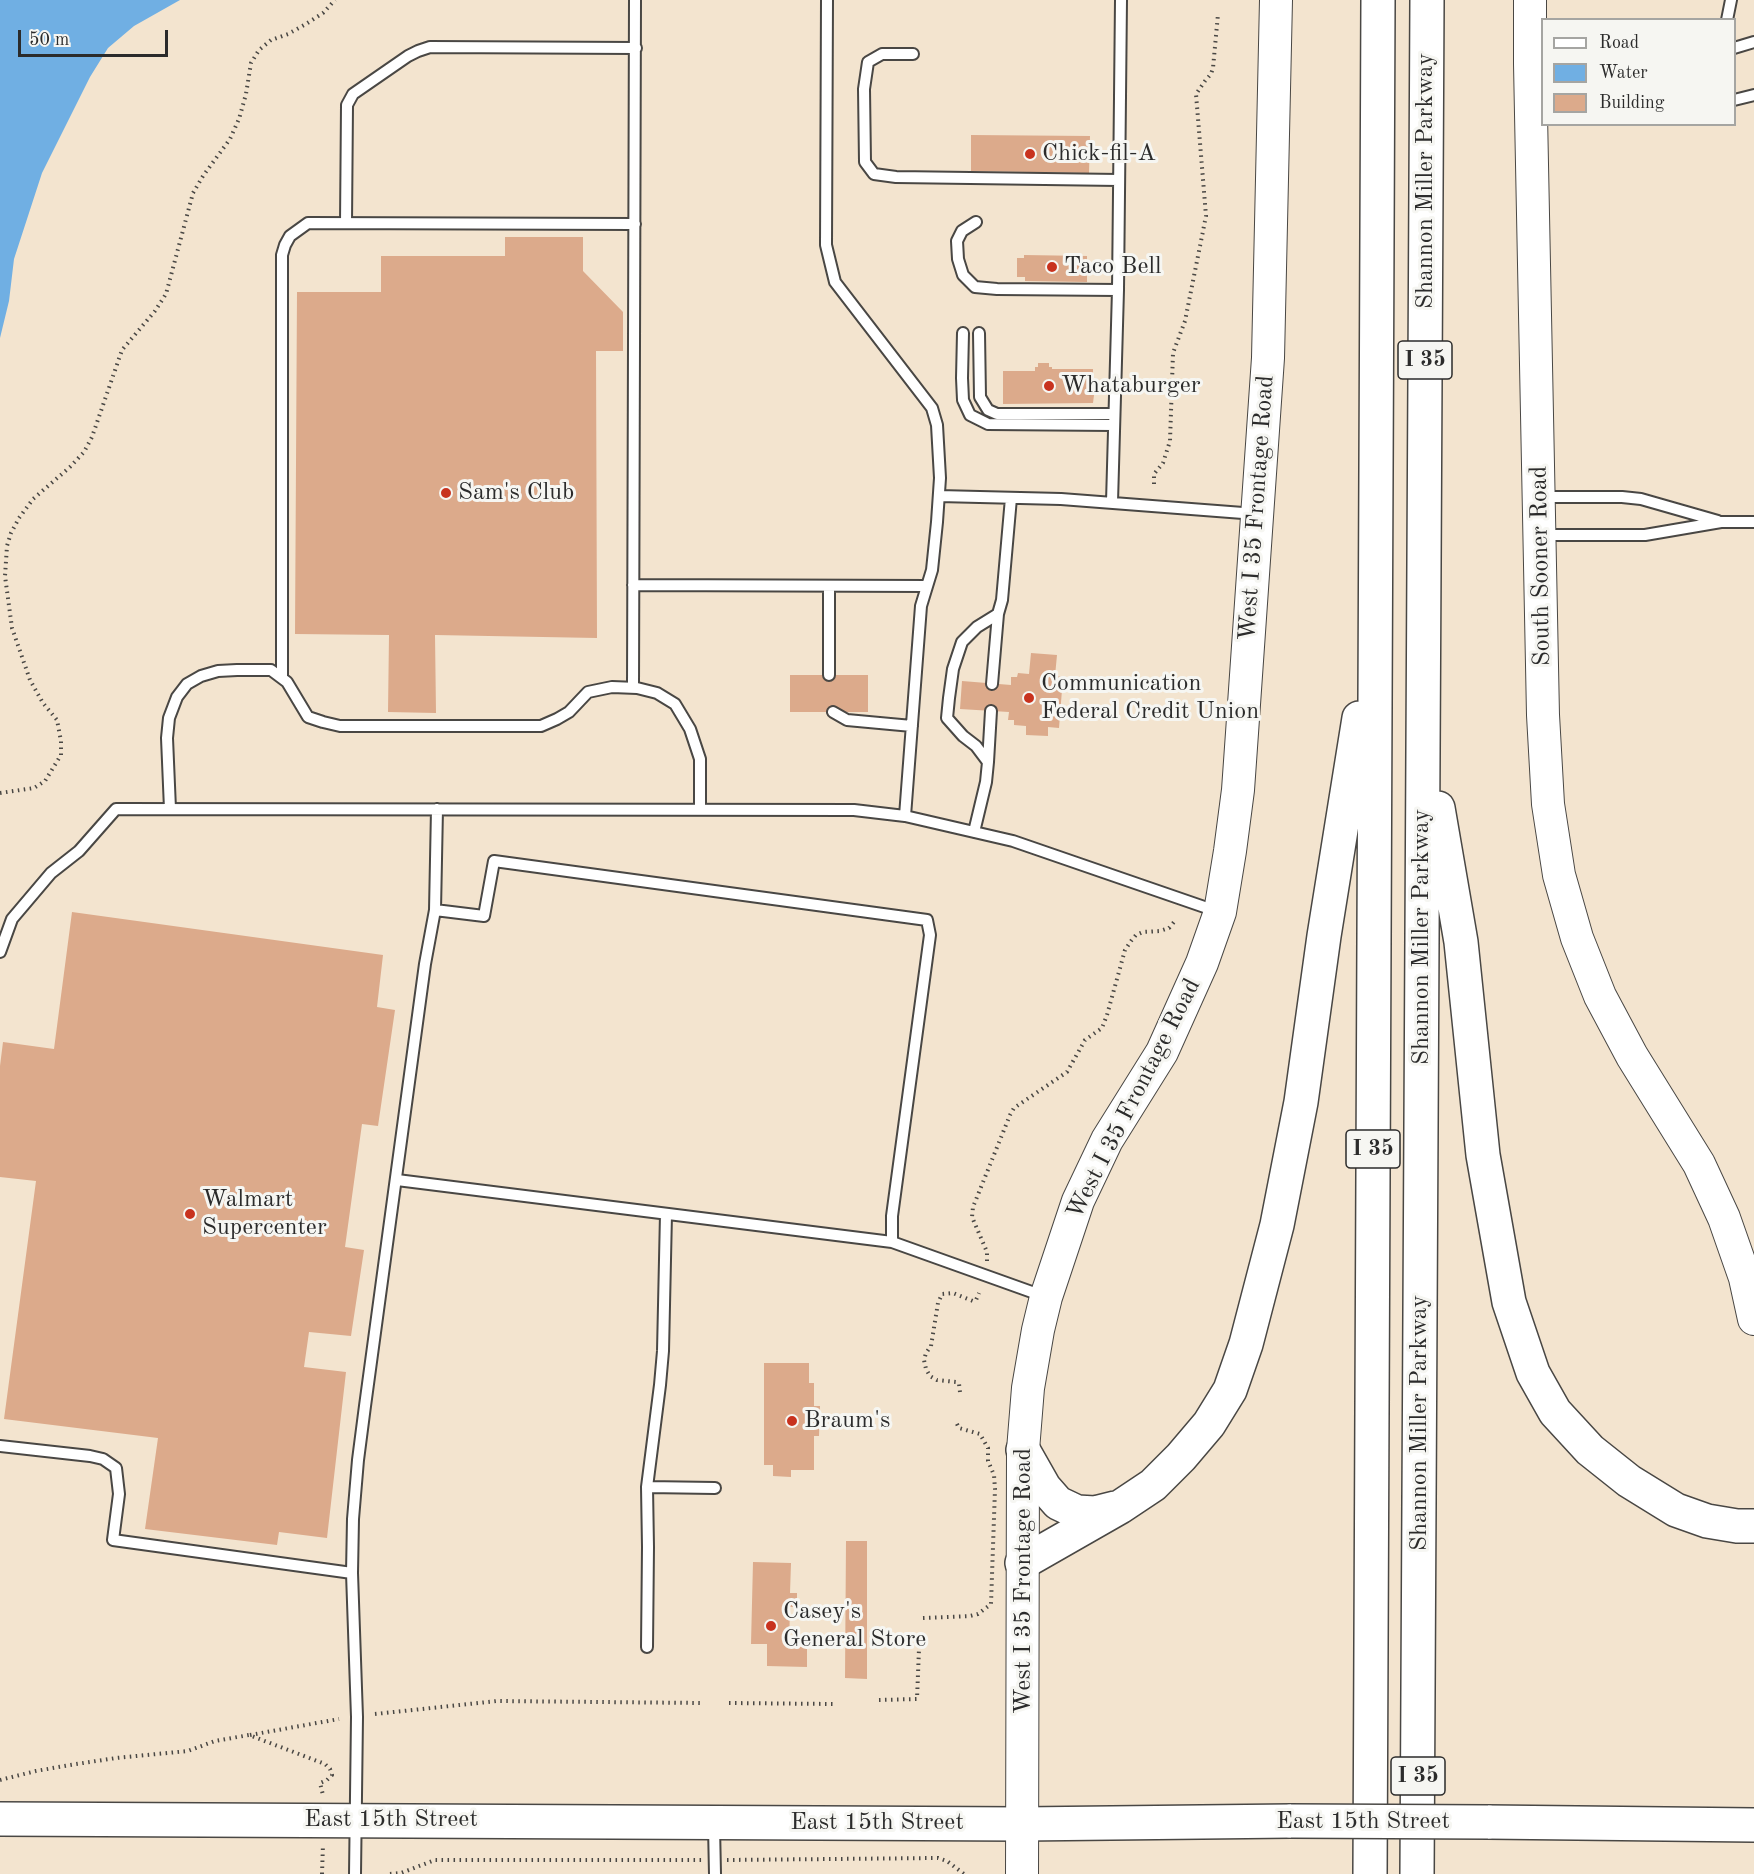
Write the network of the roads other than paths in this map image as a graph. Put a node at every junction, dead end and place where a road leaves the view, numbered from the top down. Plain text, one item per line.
1 (635, 0) edge
2 (827, 0) edge
3 (1121, 0) edge
4 (1276, 0) edge
5 (1378, 0) edge
6 (1427, 0) edge
7 (1530, 0) edge
8 (1731, 0) edge
9 (1727, 18) edge
10 (1754, 42) edge
11 (1736, 47) edge
12 (636, 48) junction
13 (914, 54) dead end
14 (1536, 64) edge
15 (1754, 95) edge
16 (1537, 100) edge
17 (1736, 100) edge
18 (1119, 180) junction
19 (976, 222) dead end
20 (346, 223) junction
21 (635, 224) junction
22 (1118, 290) junction
23 (963, 333) dead end
24 (979, 333) dead end
25 (1114, 420) junction
26 (939, 496) junction
27 (1539, 497) junction
28 (1011, 498) junction
29 (1112, 502) junction
30 (1256, 514) junction
31 (1721, 522) junction
32 (1754, 522) edge
33 (1540, 535) junction
34 (633, 585) junction
35 (829, 586) junction
36 (927, 586) junction
37 (1376, 613) junction
38 (998, 614) junction
39 (829, 675) dead end
40 (282, 678) junction
41 (992, 684) dead end
42 (633, 688) junction
43 (990, 711) dead end
44 (833, 712) dead end
45 (1423, 719) junction
46 (912, 726) junction
47 (987, 762) junction
48 (170, 809) junction
49 (437, 809) junction
50 (700, 810) junction
51 (905, 816) junction
52 (974, 832) junction
53 (435, 910) junction
54 (1220, 912) junction
55 (0, 952) edge
56 (397, 1180) junction
57 (666, 1214) junction
58 (892, 1242) junction
59 (1046, 1297) junction
60 (1754, 1319) edge
61 (0, 1446) edge
62 (1023, 1450) junction
63 (646, 1487) junction
64 (715, 1488) dead end
65 (1120, 1507) junction
66 (1754, 1526) edge
67 (1022, 1563) junction
68 (352, 1573) junction
69 (647, 1647) dead end
70 (0, 1819) edge
71 (355, 1820) junction
72 (714, 1822) junction
73 (1022, 1824) junction
74 (1754, 1825) edge
75 (355, 1874) edge
76 (715, 1874) edge
77 (1022, 1874) edge
78 (1370, 1874) edge
79 (1417, 1874) edge

1 - 12 lane
2 - 26 lane
3 - 18 lane
4 - 30 street, West I 35 Frontage Road
5 - 37 main road, Shannon Miller Parkway / I 35
6 - 45 main road, Shannon Miller Parkway / I 35
7 - 14 street, South Sooner Road
8 - 9 lane
10 - 11 lane
12 - 20 lane
12 - 21 lane
13 - 18 lane
14 - 16 street, South Sooner Road
15 - 17 lane
16 - 27 street, South Sooner Road
18 - 22 lane
19 - 22 lane
20 - 21 lane
20 - 40 lane
21 - 34 lane
22 - 25 lane
23 - 25 lane
24 - 25 lane
25 - 29 lane
26 - 28 lane
26 - 36 lane
27 - 31 lane
27 - 33 street, South Sooner Road
28 - 29 lane
28 - 38 lane
29 - 30 lane
30 - 54 street, West I 35 Frontage Road
31 - 32 lane
31 - 33 lane
33 - 60 street, South Sooner Road
34 - 35 lane
34 - 42 lane
35 - 36 lane
35 - 39 lane
36 - 46 lane
37 - 65 main road
37 - 78 main road, Shannon Miller Parkway / I 35
38 - 41 lane
38 - 47 lane
40 - 42 lane
40 - 48 lane
42 - 50 lane
43 - 47 lane
44 - 46 lane
45 - 66 main road
45 - 79 main road, Shannon Miller Parkway / I 35
46 - 51 lane
47 - 52 lane
48 - 49 lane
48 - 55 lane
49 - 50 lane
49 - 53 lane
50 - 51 lane
51 - 52 lane
52 - 54 lane
53 - 56 lane
53 - 58 lane
54 - 59 street, West I 35 Frontage Road
56 - 57 lane
56 - 68 lane
57 - 58 lane
57 - 63 lane
58 - 59 lane
59 - 62 street, West I 35 Frontage Road
61 - 68 lane
62 - 65 main road
62 - 67 street, West I 35 Frontage Road
63 - 64 lane
63 - 69 lane
65 - 67 main road
67 - 73 street, West I 35 Frontage Road
68 - 71 lane
70 - 71 main road, East 15th Street
71 - 72 main road, East 15th Street
71 - 75 lane
72 - 73 main road, East 15th Street
72 - 76 lane
73 - 74 main road, East 15th Street, bridge
73 - 77 street, West I 35 Frontage Road

